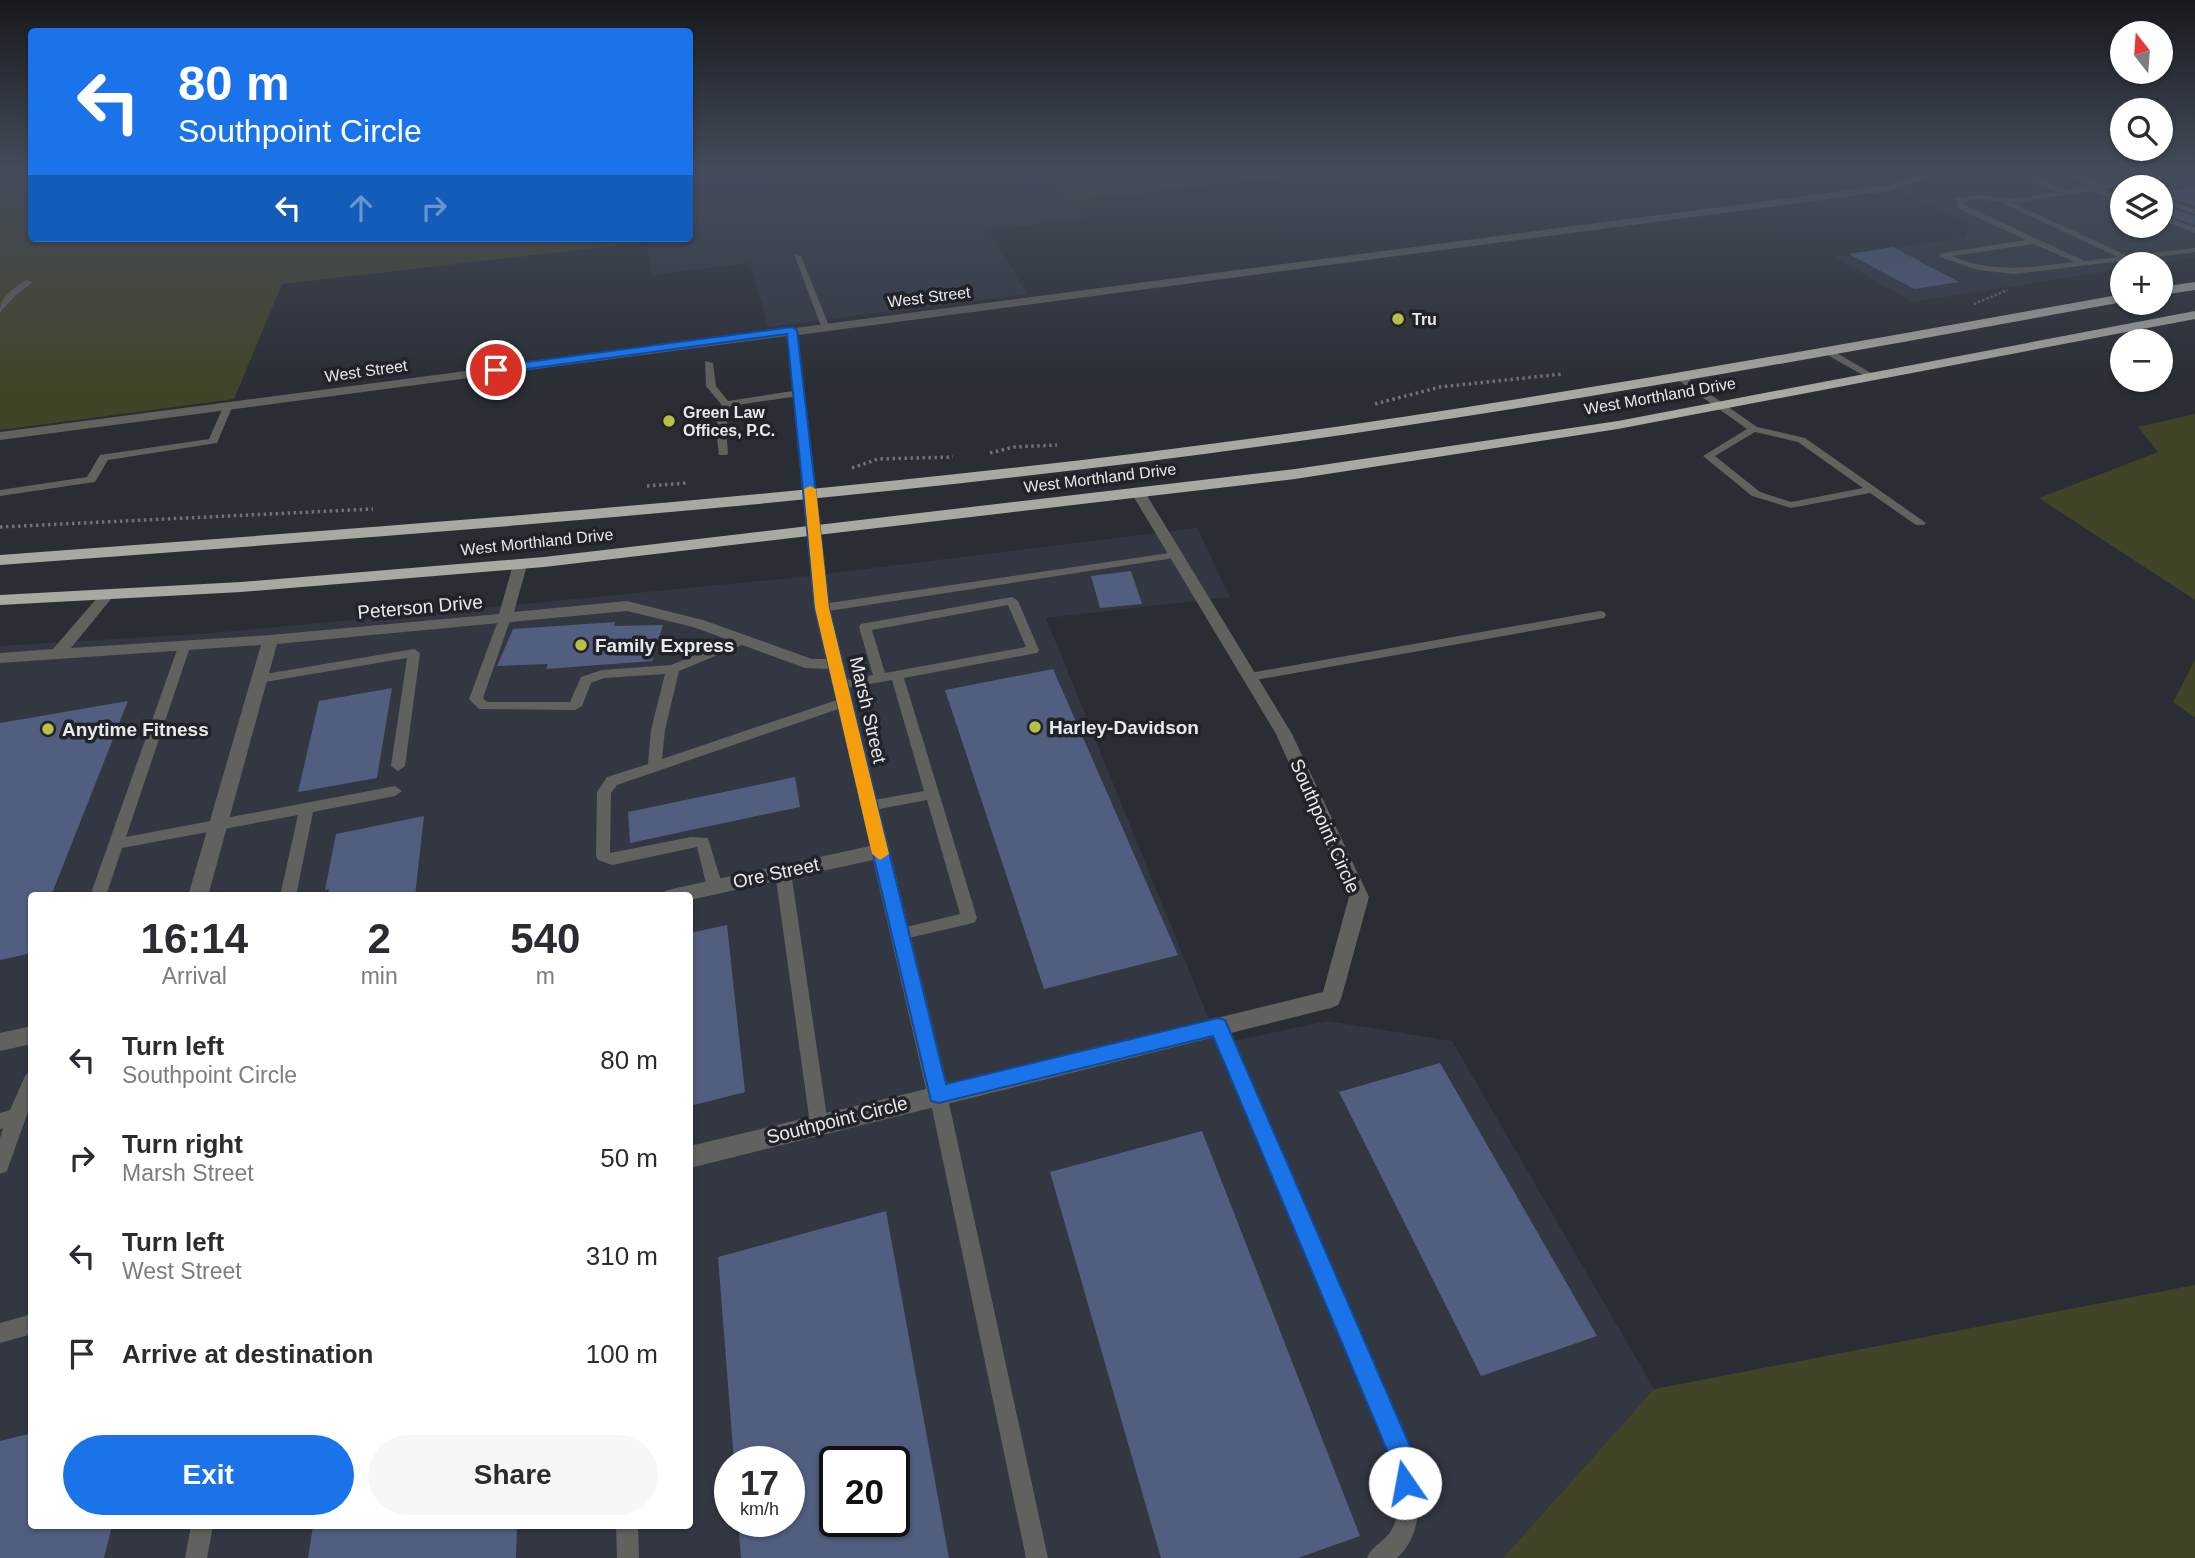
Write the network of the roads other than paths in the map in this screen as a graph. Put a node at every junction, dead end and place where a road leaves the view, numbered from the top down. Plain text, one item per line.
1 (1459, 244) edge
2 (2017, 244) edge
3 (2041, 244) edge
4 (2096, 244) edge
5 (2195, 250) edge
6 (2114, 252) edge
7 (2173, 253) edge
8 (797, 256) dead end
9 (2110, 262) edge
10 (2088, 265) junction
11 (29, 282) dead end
12 (2195, 286) edge
13 (2173, 289) edge
14 (2110, 300) edge
15 (0, 309) edge
16 (2195, 316) edge
17 (825, 326) junction
18 (792, 330) junction
19 (1827, 351) junction
20 (708, 363) dead end
21 (1871, 376) junction
22 (1681, 378) junction
23 (799, 393) junction
24 (726, 404) junction
25 (228, 405) junction
26 (1721, 405) junction
27 (1754, 429) junction
28 (0, 436) edge
29 (723, 453) dead end
30 (1874, 489) junction
31 (0, 493) edge
32 (1139, 494) junction
33 (810, 495) junction
34 (1920, 523) dead end
35 (813, 531) junction
36 (1177, 555) junction
37 (0, 560) edge
38 (520, 565) junction
39 (108, 594) junction
40 (0, 600) edge
41 (822, 608) junction
42 (1600, 615) dead end
43 (505, 618) junction
44 (745, 639) junction
45 (270, 640) junction
46 (184, 647) junction
47 (57, 655) junction
48 (1, 660) edge
49 (836, 664) junction
50 (673, 669) junction
51 (897, 675) junction
52 (1250, 677) junction
53 (880, 678) junction
54 (259, 679) junction
55 (843, 694) junction
56 (655, 765) junction
57 (398, 766) dead end
58 (395, 791) dead end
59 (933, 794) junction
60 (869, 806) junction
61 (307, 807) junction
62 (219, 824) junction
63 (116, 844) junction
64 (880, 851) junction
65 (783, 872) junction
66 (715, 887) junction
67 (99, 892) edge
68 (199, 892) edge
69 (289, 892) edge
70 (691, 892) edge
71 (900, 934) junction
72 (1218, 1026) junction
73 (28, 1036) edge
74 (0, 1042) edge
75 (28, 1086) edge
76 (939, 1094) junction
77 (8, 1119) edge
78 (820, 1124) junction
79 (693, 1156) edge
80 (0, 1165) edge
81 (28, 1325) edge
82 (0, 1333) edge
83 (201, 1529) edge
84 (627, 1529) edge
85 (196, 1558) edge
86 (628, 1558) edge
87 (1037, 1558) edge
88 (1378, 1558) edge

1 - 17 street, West Street
2 - 10 lane
3 - 10 lane
4 - 6 lane
5 - 7 lane
8 - 17 lane
9 - 10 lane
11 - 15 lane
12 - 13 highway
14 - 19 highway, West Morthland Drive
16 - 21 highway, West Morthland Drive
17 - 18 street, West Street
18 - 23 street, Marsh Street
18 - 25 street, West Street
19 - 21 lane
19 - 22 highway, West Morthland Drive
20 - 24 lane
21 - 26 highway, West Morthland Drive
22 - 26 lane
22 - 33 highway, West Morthland Drive
23 - 24 lane
23 - 33 street, Marsh Street
24 - 29 lane
25 - 28 street, West Street
25 - 31 lane
26 - 27 lane
26 - 32 highway, West Morthland Drive
27 - 30 lane
27 - 30 lane
30 - 34 lane
32 - 35 highway, West Morthland Drive
32 - 36 street, Southpoint Circle
33 - 35 street, Marsh Street
33 - 37 highway, West Morthland Drive
35 - 38 highway, West Morthland Drive
35 - 41 street, Marsh Street
36 - 41 lane
36 - 52 street, Southpoint Circle
38 - 39 highway, West Morthland Drive
38 - 43 street
39 - 40 highway, West Morthland Drive
39 - 47 street
41 - 49 street, Marsh Street
42 - 52 lane
43 - 44 street, Peterson Drive
43 - 45 street, Peterson Drive
43 - 50 lane
44 - 49 street, Peterson Drive
44 - 50 lane
45 - 46 street, Peterson Drive
45 - 54 street
46 - 47 street, Peterson Drive
46 - 63 lane
47 - 48 street, Peterson Drive
49 - 55 street, Marsh Street
50 - 56 lane
51 - 53 lane
51 - 53 lane
51 - 59 lane
52 - 72 street, Southpoint Circle
53 - 55 lane
54 - 57 lane
54 - 62 street
55 - 56 lane
55 - 60 street, Marsh Street
56 - 66 lane
58 - 61 lane
59 - 60 lane
59 - 71 lane
60 - 64 street, Marsh Street
61 - 62 lane
61 - 69 lane
62 - 63 lane
62 - 68 street
63 - 67 lane
64 - 65 street, Ore Street
64 - 71 street, Marsh Street
65 - 66 street, Ore Street
65 - 78 lane
66 - 70 street, Ore Street
71 - 76 street, Marsh Street
72 - 76 street, Southpoint Circle
72 - 88 lane
73 - 74 street
75 - 77 lane
76 - 78 street, Southpoint Circle
76 - 87 lane
77 - 80 lane
78 - 79 street, Southpoint Circle
81 - 82 lane
83 - 85 lane
84 - 86 lane

